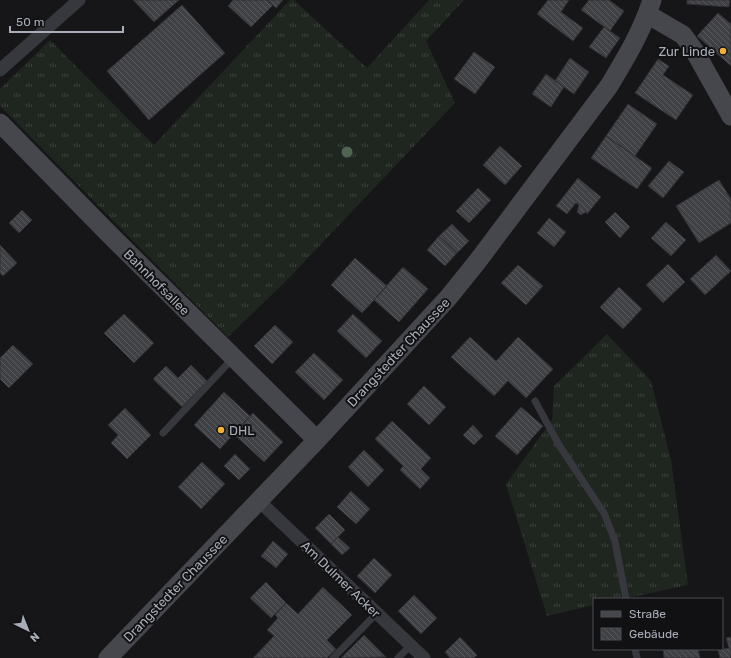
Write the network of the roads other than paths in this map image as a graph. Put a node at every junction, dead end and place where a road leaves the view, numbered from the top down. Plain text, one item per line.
1 (79, 0) edge
2 (649, 7) edge
3 (0, 70) edge
4 (731, 116) edge
5 (0, 123) edge
6 (233, 357) junction
7 (535, 401) dead end
8 (163, 433) dead end
9 (316, 440) junction
10 (258, 500) junction
11 (626, 598) edge
12 (377, 613) junction
13 (411, 645) junction
14 (108, 658) edge
15 (333, 658) edge
16 (398, 658) edge
17 (424, 658) edge

1 - 3 street
2 - 4 main road
2 - 9 main road, Drangstedter Chaussee
5 - 6 main road, Bahnhofsallee
6 - 8 lane
6 - 9 main road, Bahnhofsallee
7 - 11 lane
9 - 10 main road, Drangstedter Chaussee
10 - 12 street, Am Dulmer Acker
10 - 14 main road, Drangstedter Chaussee
12 - 13 street, Am Dulmer Acker
12 - 15 lane
13 - 16 lane
13 - 17 street, Am Dulmer Acker

